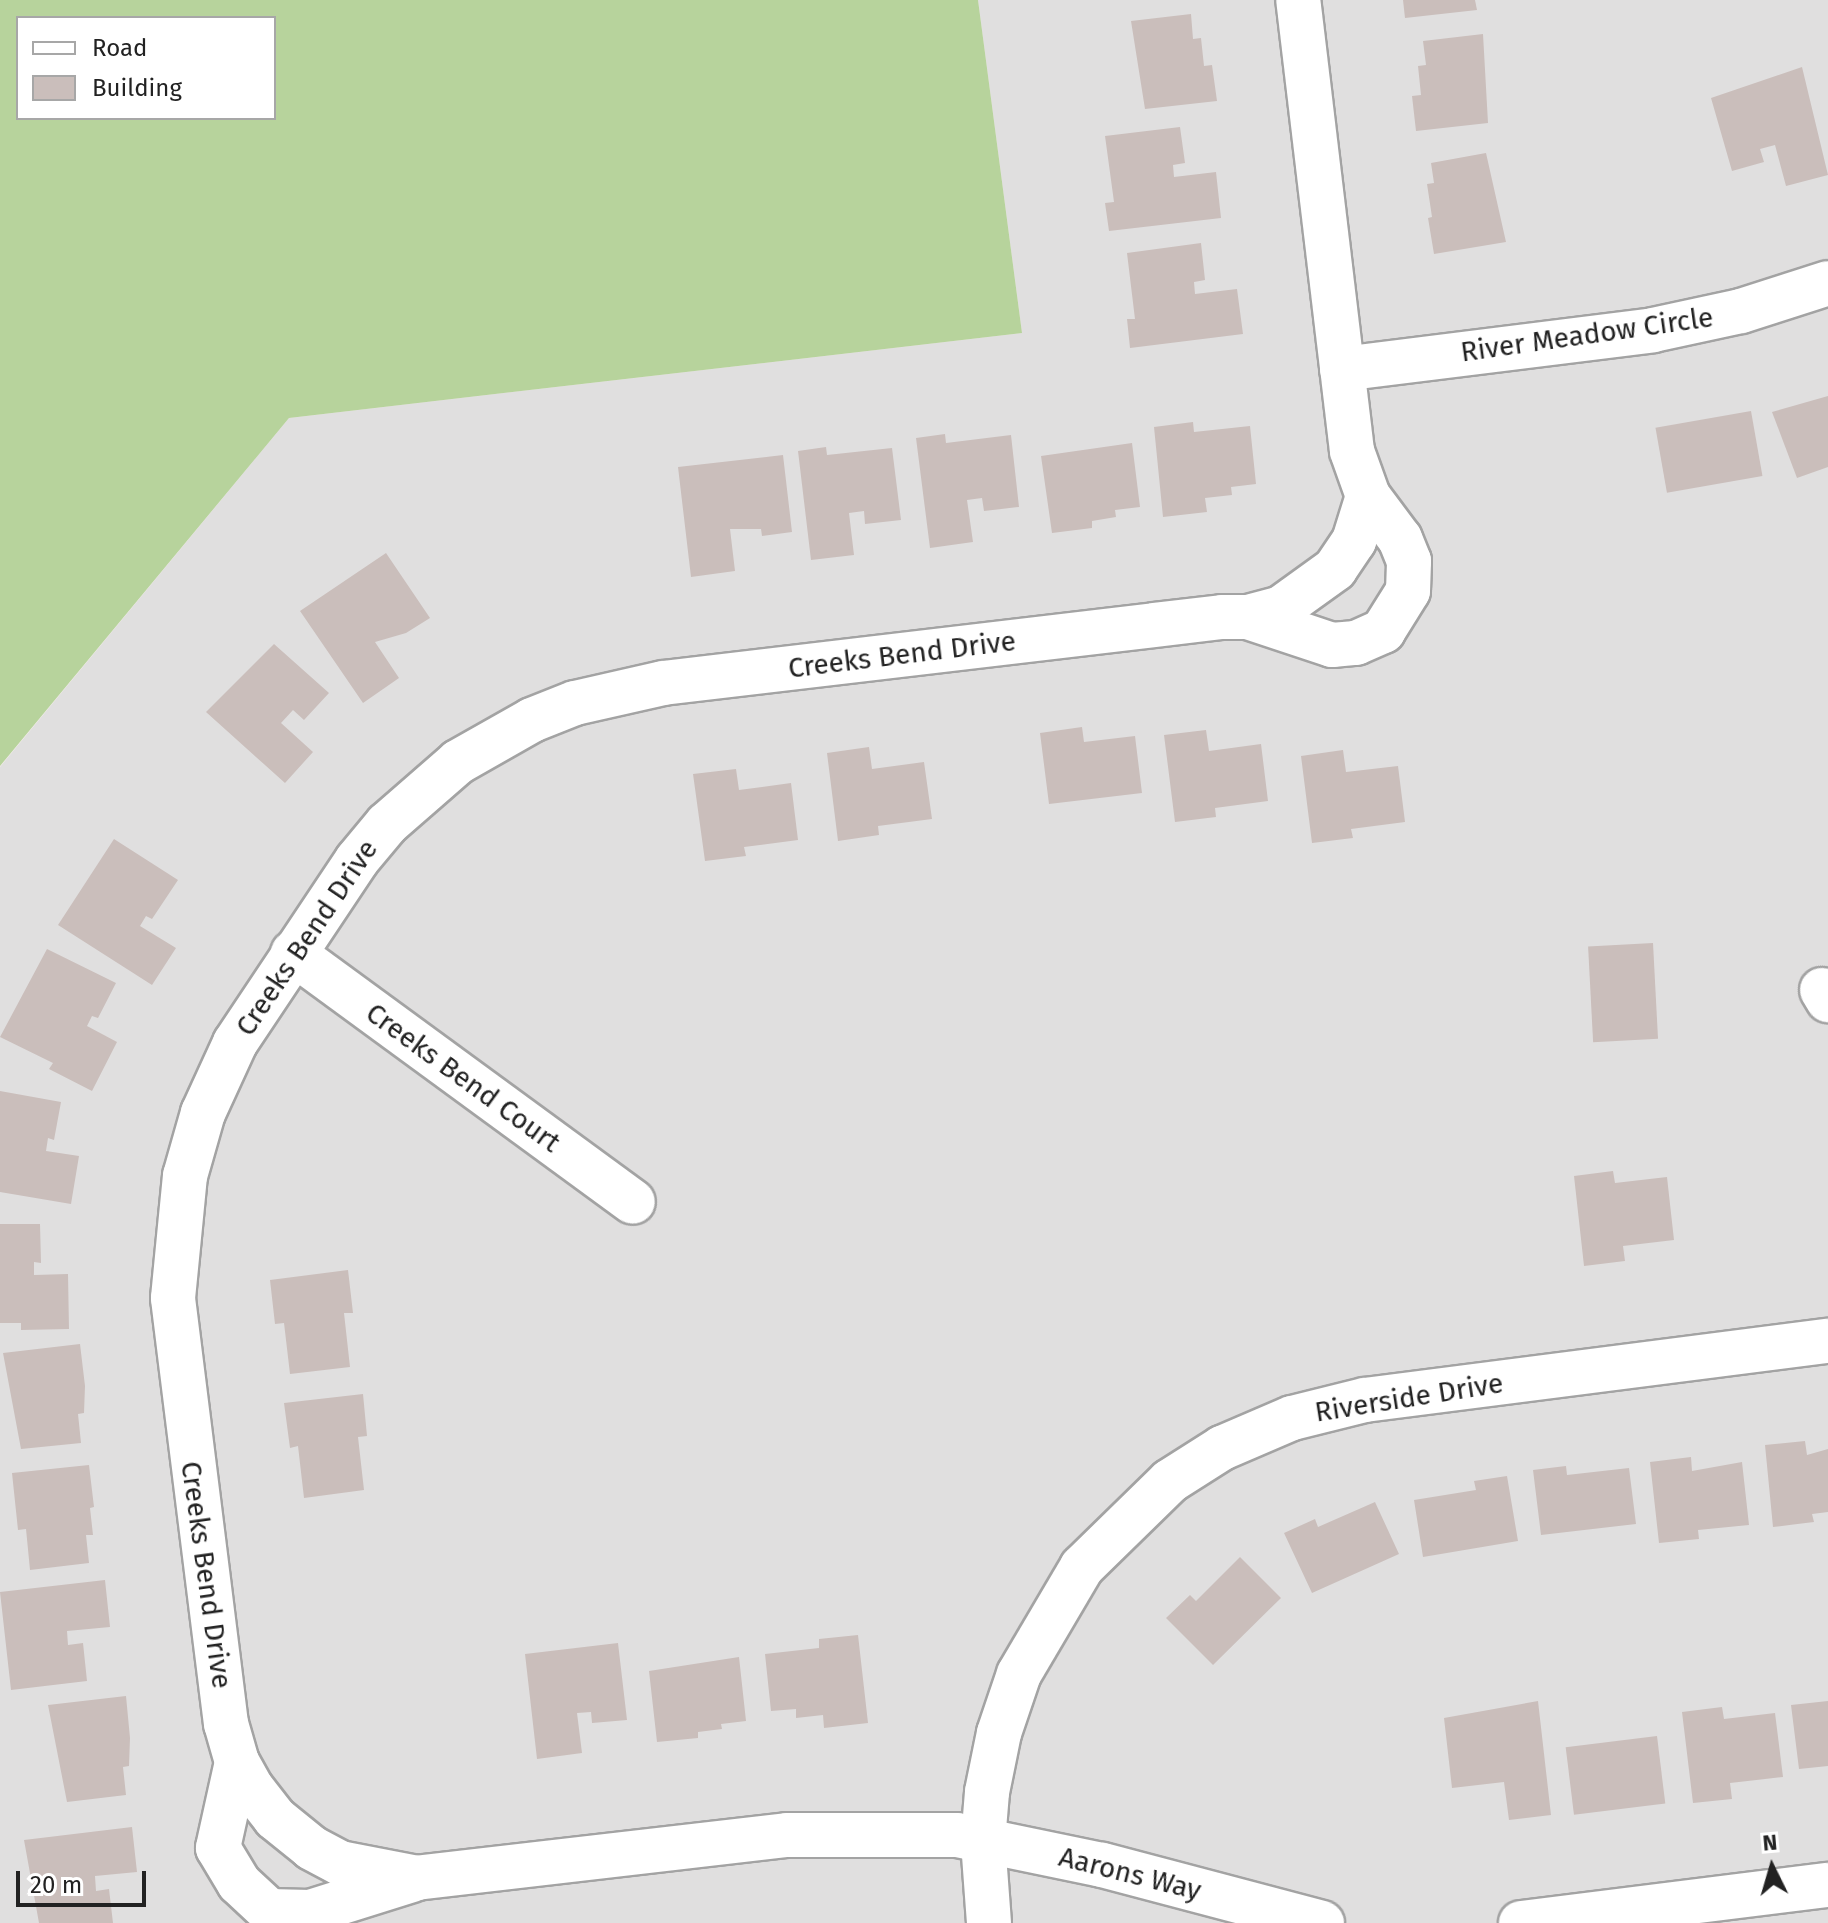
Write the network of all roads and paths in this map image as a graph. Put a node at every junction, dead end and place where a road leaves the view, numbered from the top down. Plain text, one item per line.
1 (1298, 0) edge
2 (1828, 283) edge
3 (1342, 369) junction
4 (1368, 496) junction
5 (1248, 617) junction
6 (293, 953) junction
7 (633, 1202) dead end
8 (1828, 1341) edge
9 (237, 1762) junction
10 (983, 1841) junction
11 (418, 1878) junction
12 (1828, 1885) edge
13 (989, 1923) edge
14 (1322, 1923) edge
15 (1521, 1923) edge

1 - 3 street
2 - 3 street, River Meadow Circle
3 - 4 street
4 - 5 street
4 - 5 street, Creeks Bend Drive
5 - 6 street, Creeks Bend Drive
6 - 7 street, Creeks Bend Court
6 - 9 street, Creeks Bend Drive
8 - 10 street, Riverside Drive
9 - 11 street, Creeks Bend Drive
9 - 11 street, Creeks Bend Drive
10 - 11 street, Creeks Bend Drive
10 - 13 street, Riverside Drive
10 - 14 street, Aarons Way
12 - 15 street

